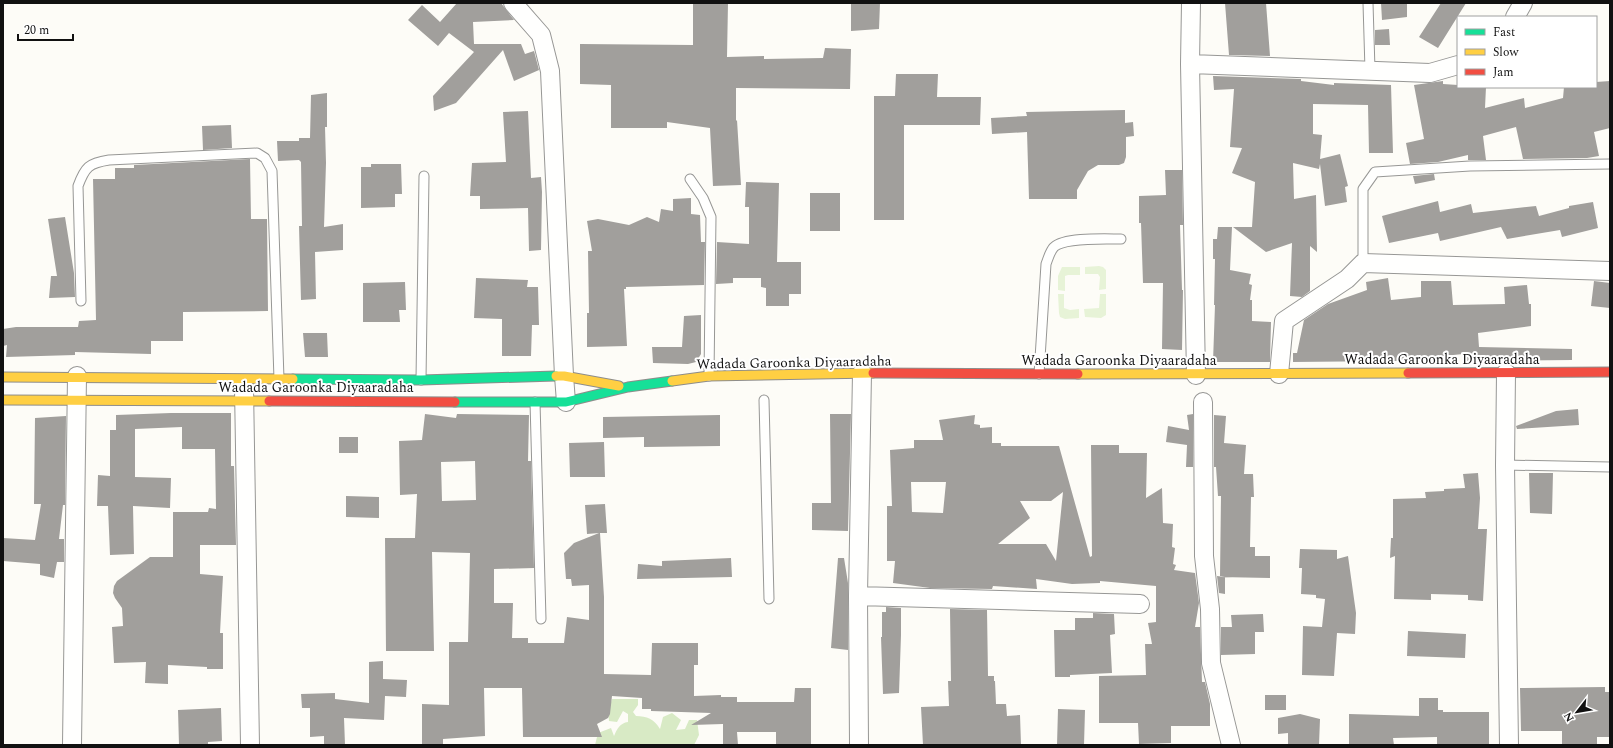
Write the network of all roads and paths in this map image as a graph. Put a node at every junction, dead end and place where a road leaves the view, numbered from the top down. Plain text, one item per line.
1 (513, 3) edge
2 (1191, 3) edge
3 (1368, 3) edge
4 (1523, 3) edge
5 (1516, 16) edge
6 (1190, 64) junction
7 (1457, 65) edge
8 (1370, 70) junction
9 (1610, 164) edge
10 (424, 176) dead end
11 (690, 179) dead end
12 (1121, 239) dead end
13 (1363, 263) junction
14 (1610, 271) edge
15 (81, 301) dead end
16 (1610, 372) edge
17 (862, 373) junction
18 (1506, 373) junction
19 (1039, 374) junction
20 (1280, 374) junction
21 (1196, 375) junction
22 (77, 376) junction
23 (564, 376) junction
24 (709, 376) junction
25 (3, 377) edge
26 (245, 378) junction
27 (279, 379) junction
28 (421, 380) junction
29 (628, 387) junction
30 (3, 400) edge
31 (764, 400) dead end
32 (77, 401) junction
33 (244, 401) junction
34 (535, 402) junction
35 (566, 402) junction
36 (1203, 402) dead end
37 (1505, 465) junction
38 (1610, 467) edge
39 (858, 596) junction
40 (769, 599) dead end
41 (1140, 604) dead end
42 (541, 618) dead end
43 (72, 745) edge
44 (250, 745) edge
45 (859, 745) edge
46 (1231, 745) edge
47 (1509, 745) edge

1 - 23 street
2 - 6 street
3 - 8 lane
4 - 5 street
6 - 8 street
6 - 21 street
7 - 8 street
9 - 13 lane
10 - 28 lane
11 - 24 lane
12 - 19 lane
13 - 14 street
13 - 20 street
15 - 27 lane
16 - 18 main road, Wadada Garoonka Diyaaradaha
17 - 19 main road, Wadada Garoonka Diyaaradaha
17 - 24 main road, Wadada Garoonka Diyaaradaha
17 - 39 street
18 - 20 main road, Wadada Garoonka Diyaaradaha
18 - 37 street
19 - 21 main road, Wadada Garoonka Diyaaradaha
20 - 21 main road, Wadada Garoonka Diyaaradaha
22 - 25 main road, Wadada Garoonka Diyaaradaha
22 - 26 main road, Wadada Garoonka Diyaaradaha
22 - 32 street
23 - 28 main road, Wadada Garoonka Diyaaradaha
23 - 29 main road, Wadada Garoonka Diyaaradaha
23 - 35 street
24 - 29 main road, Wadada Garoonka Diyaaradaha
26 - 27 main road, Wadada Garoonka Diyaaradaha
26 - 33 street
27 - 28 main road, Wadada Garoonka Diyaaradaha
29 - 35 main road, Wadada Garoonka Diyaaradaha
30 - 32 main road, Wadada Garoonka Diyaaradaha
31 - 40 lane
32 - 33 main road, Wadada Garoonka Diyaaradaha
32 - 43 street
33 - 34 main road, Wadada Garoonka Diyaaradaha
33 - 44 street
34 - 35 main road, Wadada Garoonka Diyaaradaha
34 - 42 lane
36 - 46 street
37 - 38 lane
37 - 47 street
39 - 41 street
39 - 45 street

